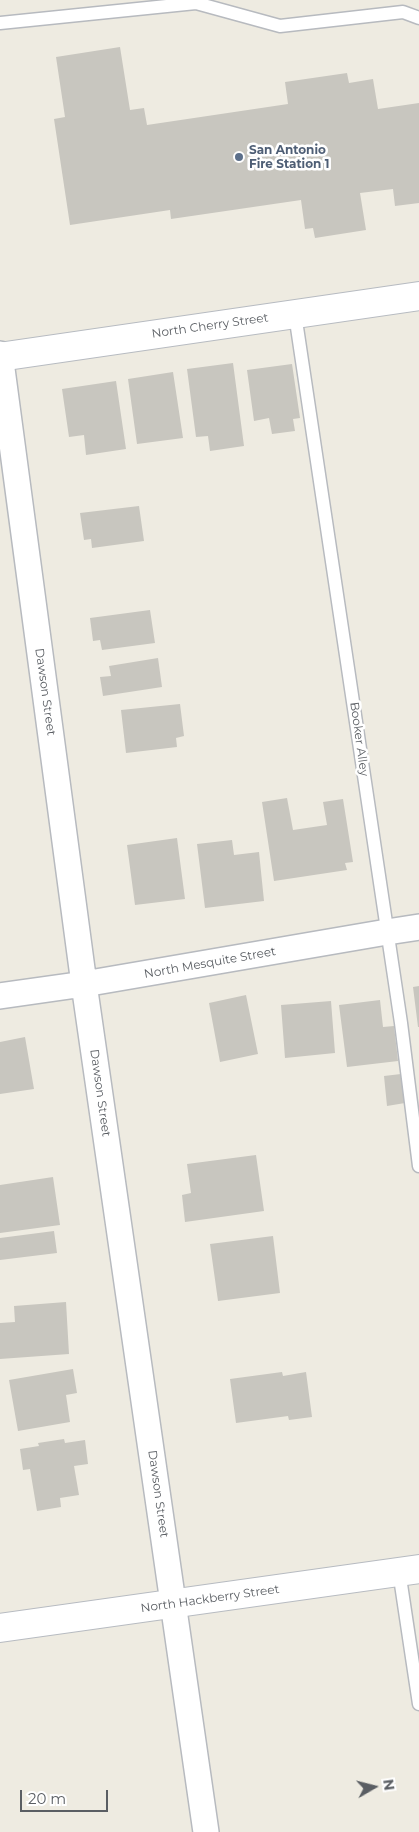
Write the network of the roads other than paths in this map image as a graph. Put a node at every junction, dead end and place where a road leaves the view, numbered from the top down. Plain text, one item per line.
1 (419, 18) edge
2 (0, 23) edge
3 (419, 296) edge
4 (295, 314) junction
5 (0, 356) edge
6 (419, 928) edge
7 (387, 932) junction
8 (84, 984) junction
9 (0, 996) edge
10 (419, 1166) edge
11 (409, 1570) edge
12 (174, 1604) junction
13 (0, 1628) edge
14 (419, 1704) edge
15 (206, 1832) edge

1 - 2 lane
3 - 4 street, North Cherry Street
4 - 5 street, North Cherry Street
4 - 7 lane, Booker Alley
5 - 8 street, Dawson Street
6 - 7 street, North Mesquite Street
7 - 8 street, North Mesquite Street
7 - 10 lane, Booker Alley
8 - 9 street, North Mesquite Street
8 - 12 street, Dawson Street
11 - 12 street, North Hackberry Street
11 - 14 lane
12 - 13 street, North Hackberry Street
12 - 15 street, Dawson Street

